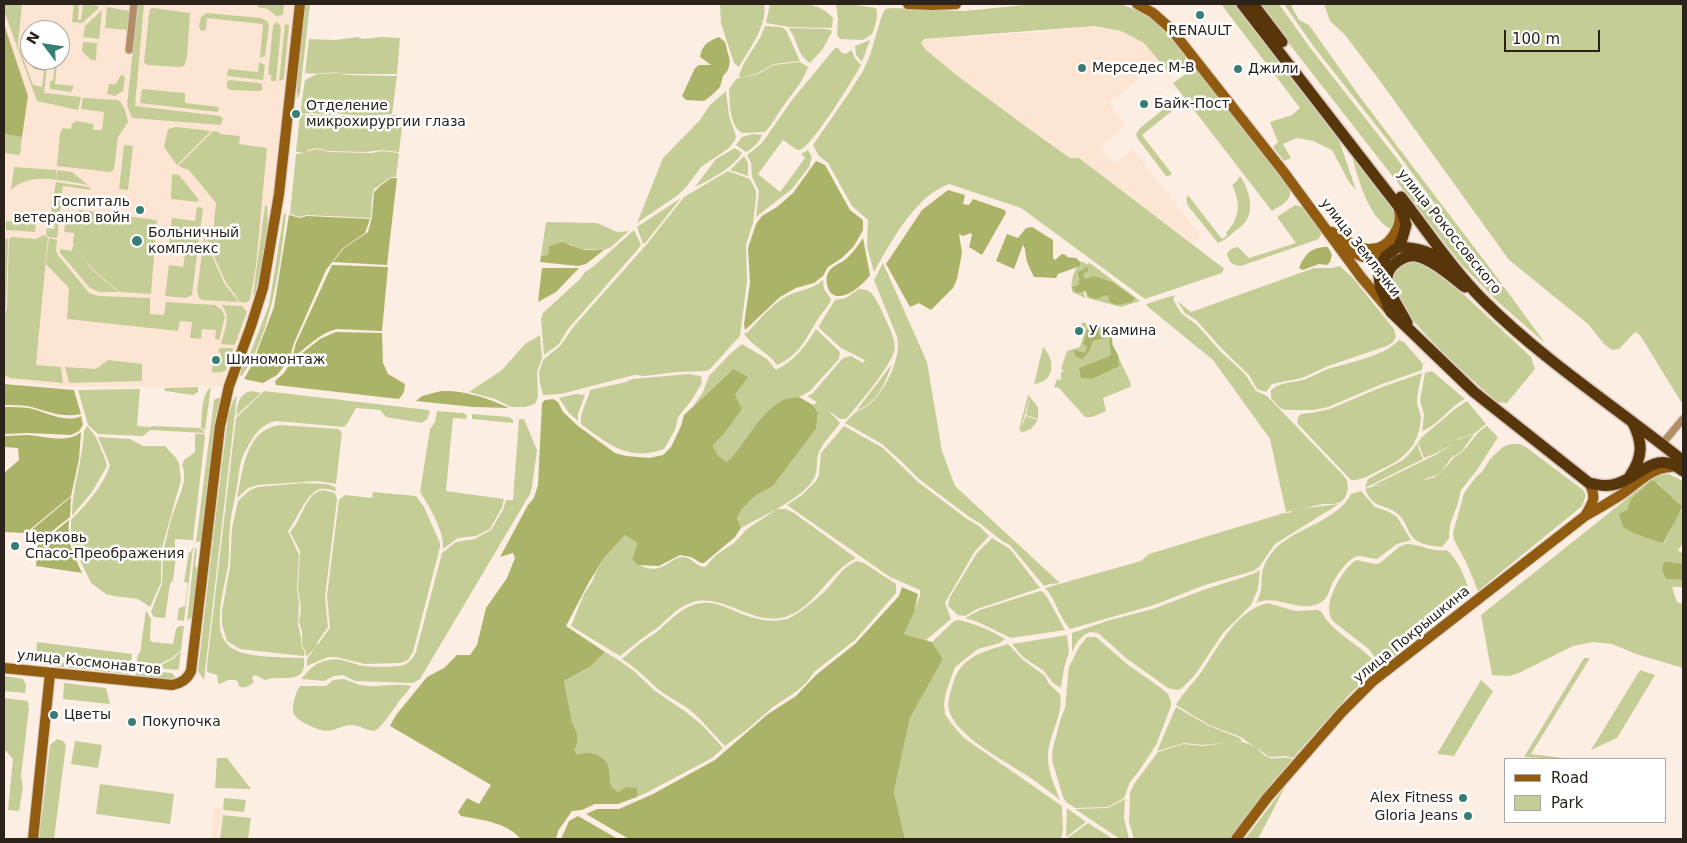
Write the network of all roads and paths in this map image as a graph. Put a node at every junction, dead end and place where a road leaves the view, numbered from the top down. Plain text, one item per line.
1 (134, 4) edge
2 (300, 4) edge
3 (908, 4) edge
4 (956, 4) edge
5 (1137, 4) edge
6 (1242, 4) edge
7 (1252, 4) edge
8 (129, 50) dead end
9 (1398, 204) junction
10 (1323, 226) junction
11 (1398, 247) junction
12 (1340, 248) junction
13 (1386, 256) junction
14 (1455, 268) junction
15 (1482, 299) junction
16 (1391, 312) junction
17 (1412, 331) junction
18 (1683, 420) edge
19 (1633, 422) junction
20 (1662, 444) junction
21 (1682, 466) edge
22 (1628, 478) junction
23 (1589, 483) junction
24 (1584, 516) junction
25 (4, 668) edge
26 (50, 673) junction
27 (32, 839) edge
28 (1236, 839) edge

1 - 8 street
2 - 26 main road, улица Космонавтов
3 - 4 main road
5 - 10 main road, улица Землячки
6 - 9 highway, улица Рокоссовского
7 - 14 highway, улица Рокоссовского
9 - 10 main road
9 - 11 highway
10 - 12 main road, улица Землячки
11 - 13 highway
11 - 14 highway
12 - 13 main road
12 - 16 main road, улица Землячки
13 - 16 highway
14 - 15 highway, улица Рокоссовского
15 - 17 highway
15 - 19 highway, улица Рокоссовского
16 - 17 highway, улица Землячки
17 - 23 highway, улица Землячки
18 - 20 street
19 - 20 highway, улица Рокоссовского
19 - 22 highway
20 - 21 highway, улица Рокоссовского
21 - 22 highway
21 - 24 main road, улица Покрышкина
22 - 23 highway
23 - 24 main road
24 - 28 main road, улица Покрышкина
25 - 26 main road, улица Космонавтов
26 - 27 main road

